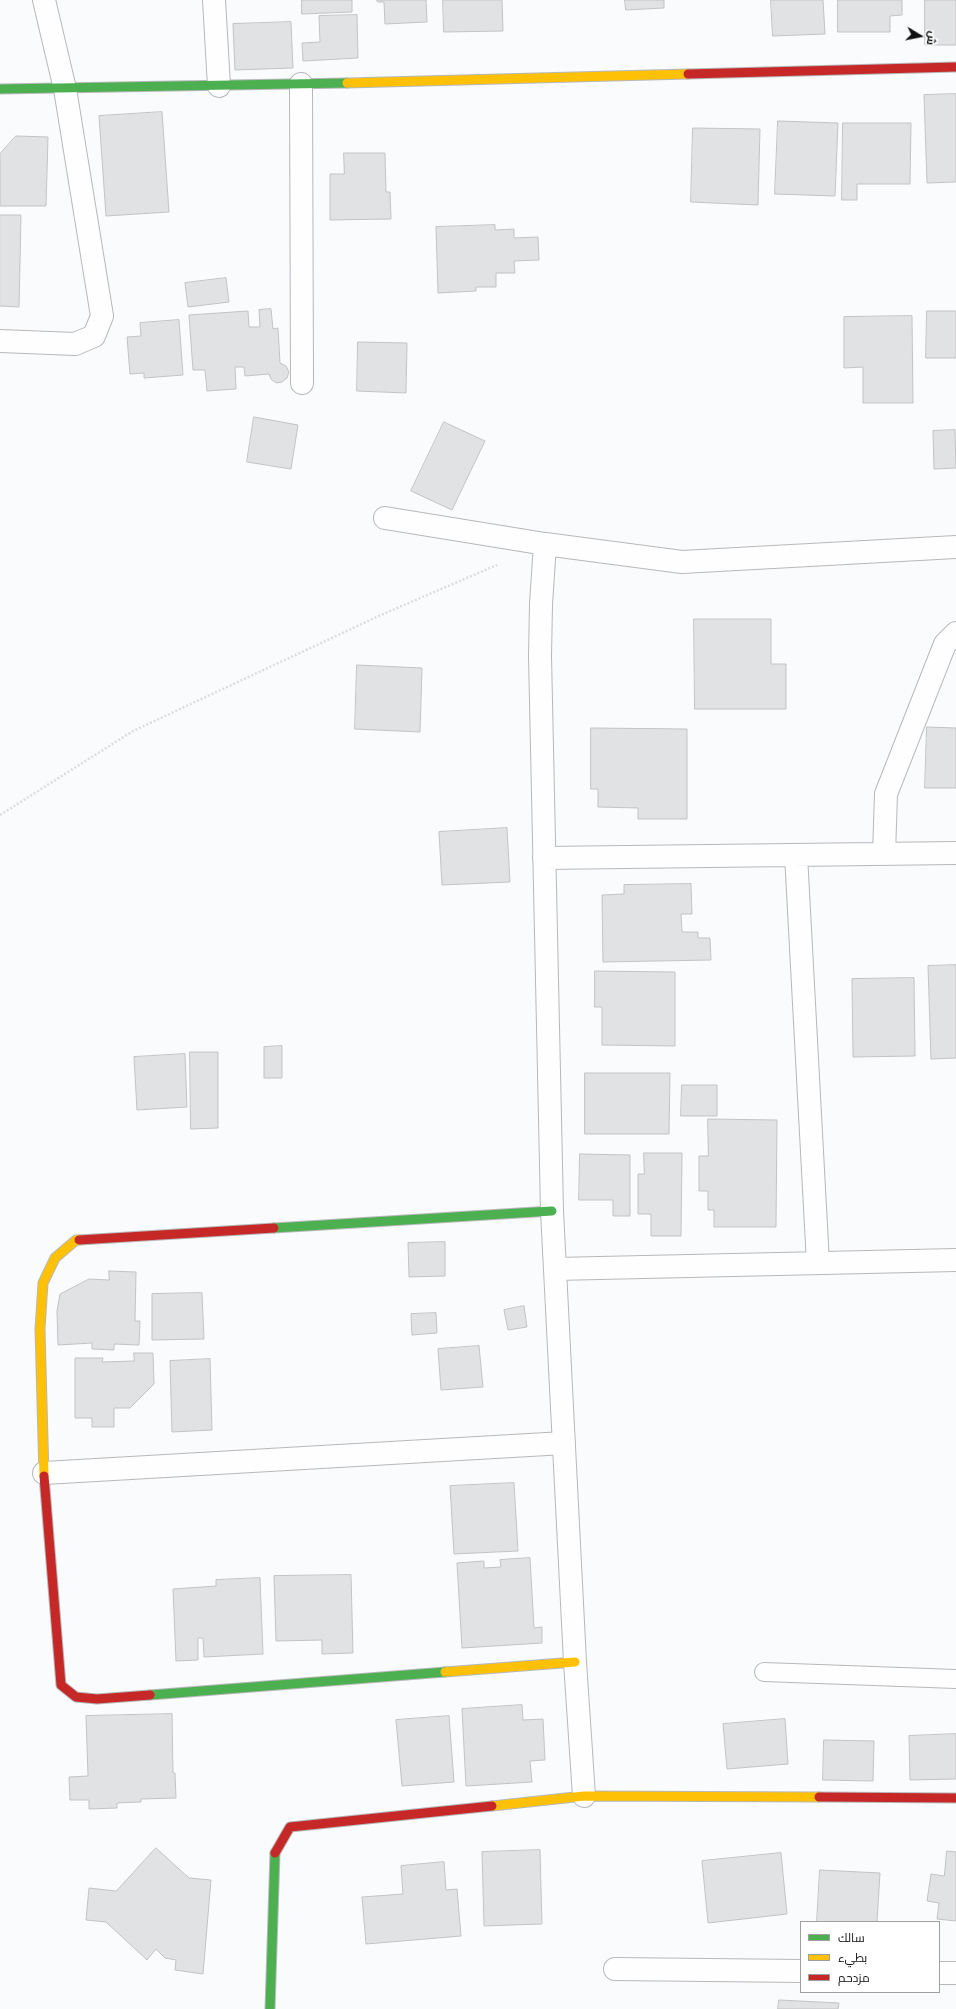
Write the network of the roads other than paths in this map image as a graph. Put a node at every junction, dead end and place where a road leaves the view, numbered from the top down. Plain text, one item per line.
1 (44, 0) edge
2 (214, 0) edge
3 (956, 68) edge
4 (301, 84) junction
5 (219, 86) junction
6 (0, 89) edge
7 (65, 89) junction
8 (0, 341) edge
9 (302, 383) dead end
10 (385, 518) dead end
11 (545, 544) junction
12 (956, 547) edge
13 (956, 633) edge
14 (956, 853) edge
15 (884, 854) junction
16 (796, 855) junction
17 (544, 858) junction
18 (552, 1211) junction
19 (956, 1260) edge
20 (818, 1263) junction
21 (555, 1269) junction
22 (564, 1443) junction
23 (44, 1473) junction
24 (575, 1662) junction
25 (764, 1672) dead end
26 (956, 1679) edge
27 (584, 1796) junction
28 (956, 1798) edge
29 (615, 1969) dead end
30 (800, 1971) edge
31 (940, 1973) edge
32 (956, 1973) edge
33 (270, 2009) edge

1 - 7 street
2 - 5 street
3 - 4 street
4 - 5 street
4 - 9 street
5 - 7 street
6 - 7 street
7 - 8 street
10 - 11 street
11 - 12 street
11 - 17 street
13 - 15 street
14 - 15 street
15 - 16 street
16 - 17 street
16 - 20 street
17 - 18 street
18 - 21 street
18 - 23 street
19 - 20 street
20 - 21 street
21 - 22 street
22 - 23 street
22 - 24 street
23 - 24 street
24 - 27 street
25 - 26 lane
27 - 28 street
27 - 33 street
29 - 30 street
31 - 32 street

